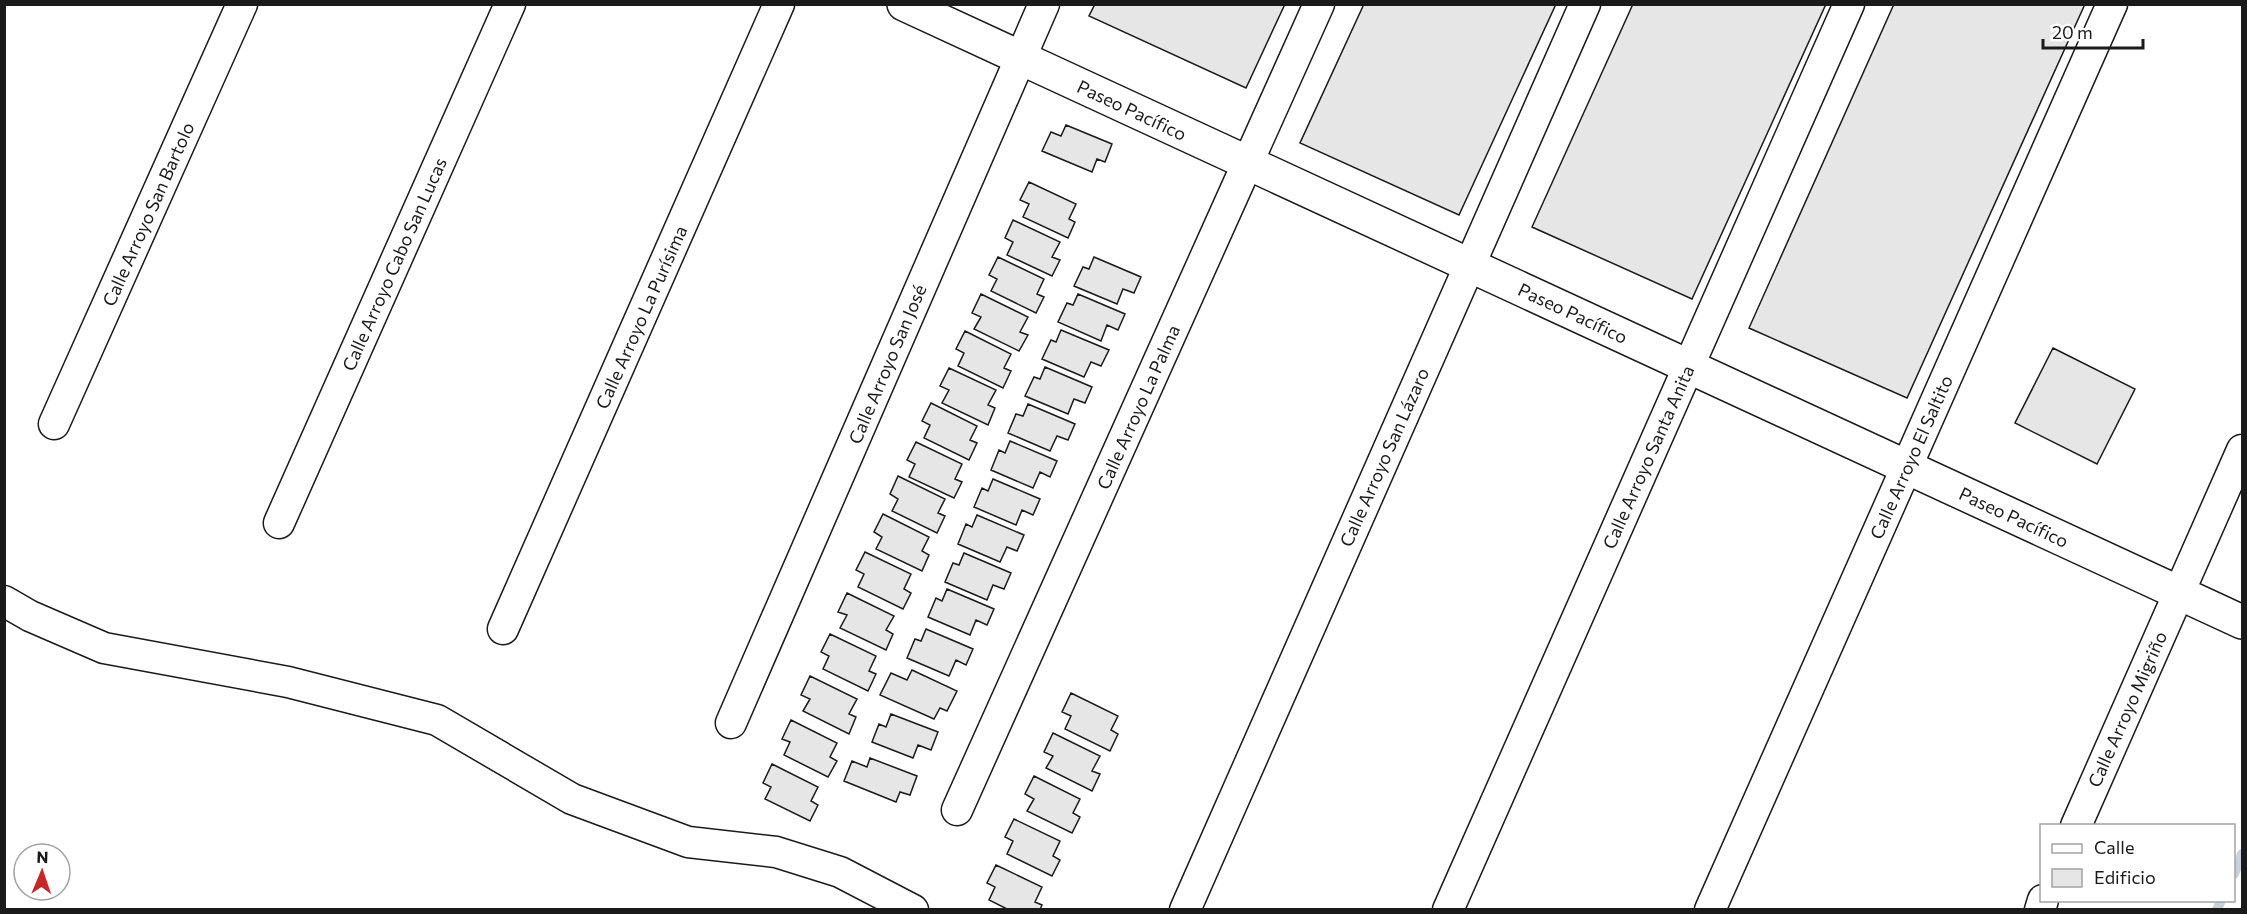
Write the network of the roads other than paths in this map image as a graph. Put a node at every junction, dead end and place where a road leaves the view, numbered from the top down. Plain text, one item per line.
1 (242, 4) edge
2 (510, 4) edge
3 (778, 4) edge
4 (904, 4) edge
5 (1044, 4) edge
6 (1319, 4) edge
7 (1584, 4) edge
8 (1849, 4) edge
9 (2112, 4) edge
10 (1020, 58) junction
11 (1248, 163) junction
12 (1469, 265) junction
13 (1688, 367) junction
14 (54, 424) dead end
15 (2242, 450) edge
16 (1907, 467) junction
17 (279, 523) dead end
18 (2178, 592) junction
19 (4, 601) edge
20 (2242, 622) edge
21 (503, 629) dead end
22 (731, 723) dead end
23 (957, 810) dead end
24 (2076, 824) edge
25 (912, 909) edge
26 (1185, 909) edge
27 (1448, 909) edge
28 (1710, 909) edge

1 - 14 street, Calle Arroyo San Bartolo
2 - 17 street, Calle Arroyo Cabo San Lucas
3 - 21 street, Calle Arroyo La Purísima
4 - 10 street, Paseo Pacífico
5 - 10 street, Calle Arroyo San José
6 - 11 street, Calle Arroyo La Palma
7 - 12 street, Calle Arroyo San Lázaro
8 - 13 street, Calle Arroyo Santa Anita
9 - 16 street, Calle Arroyo El Saltito
10 - 11 street, Paseo Pacífico
10 - 22 street, Calle Arroyo San José
11 - 12 street, Paseo Pacífico
11 - 23 street, Calle Arroyo La Palma
12 - 13 street, Paseo Pacífico
12 - 26 street, Calle Arroyo San Lázaro
13 - 16 street, Paseo Pacífico
13 - 27 street, Calle Arroyo Santa Anita
15 - 18 street, Calle Arroyo Migriño
16 - 18 street, Paseo Pacífico
16 - 28 street, Calle Arroyo El Saltito
18 - 20 street, Paseo Pacífico
18 - 24 street, Calle Arroyo Migriño
19 - 25 street

